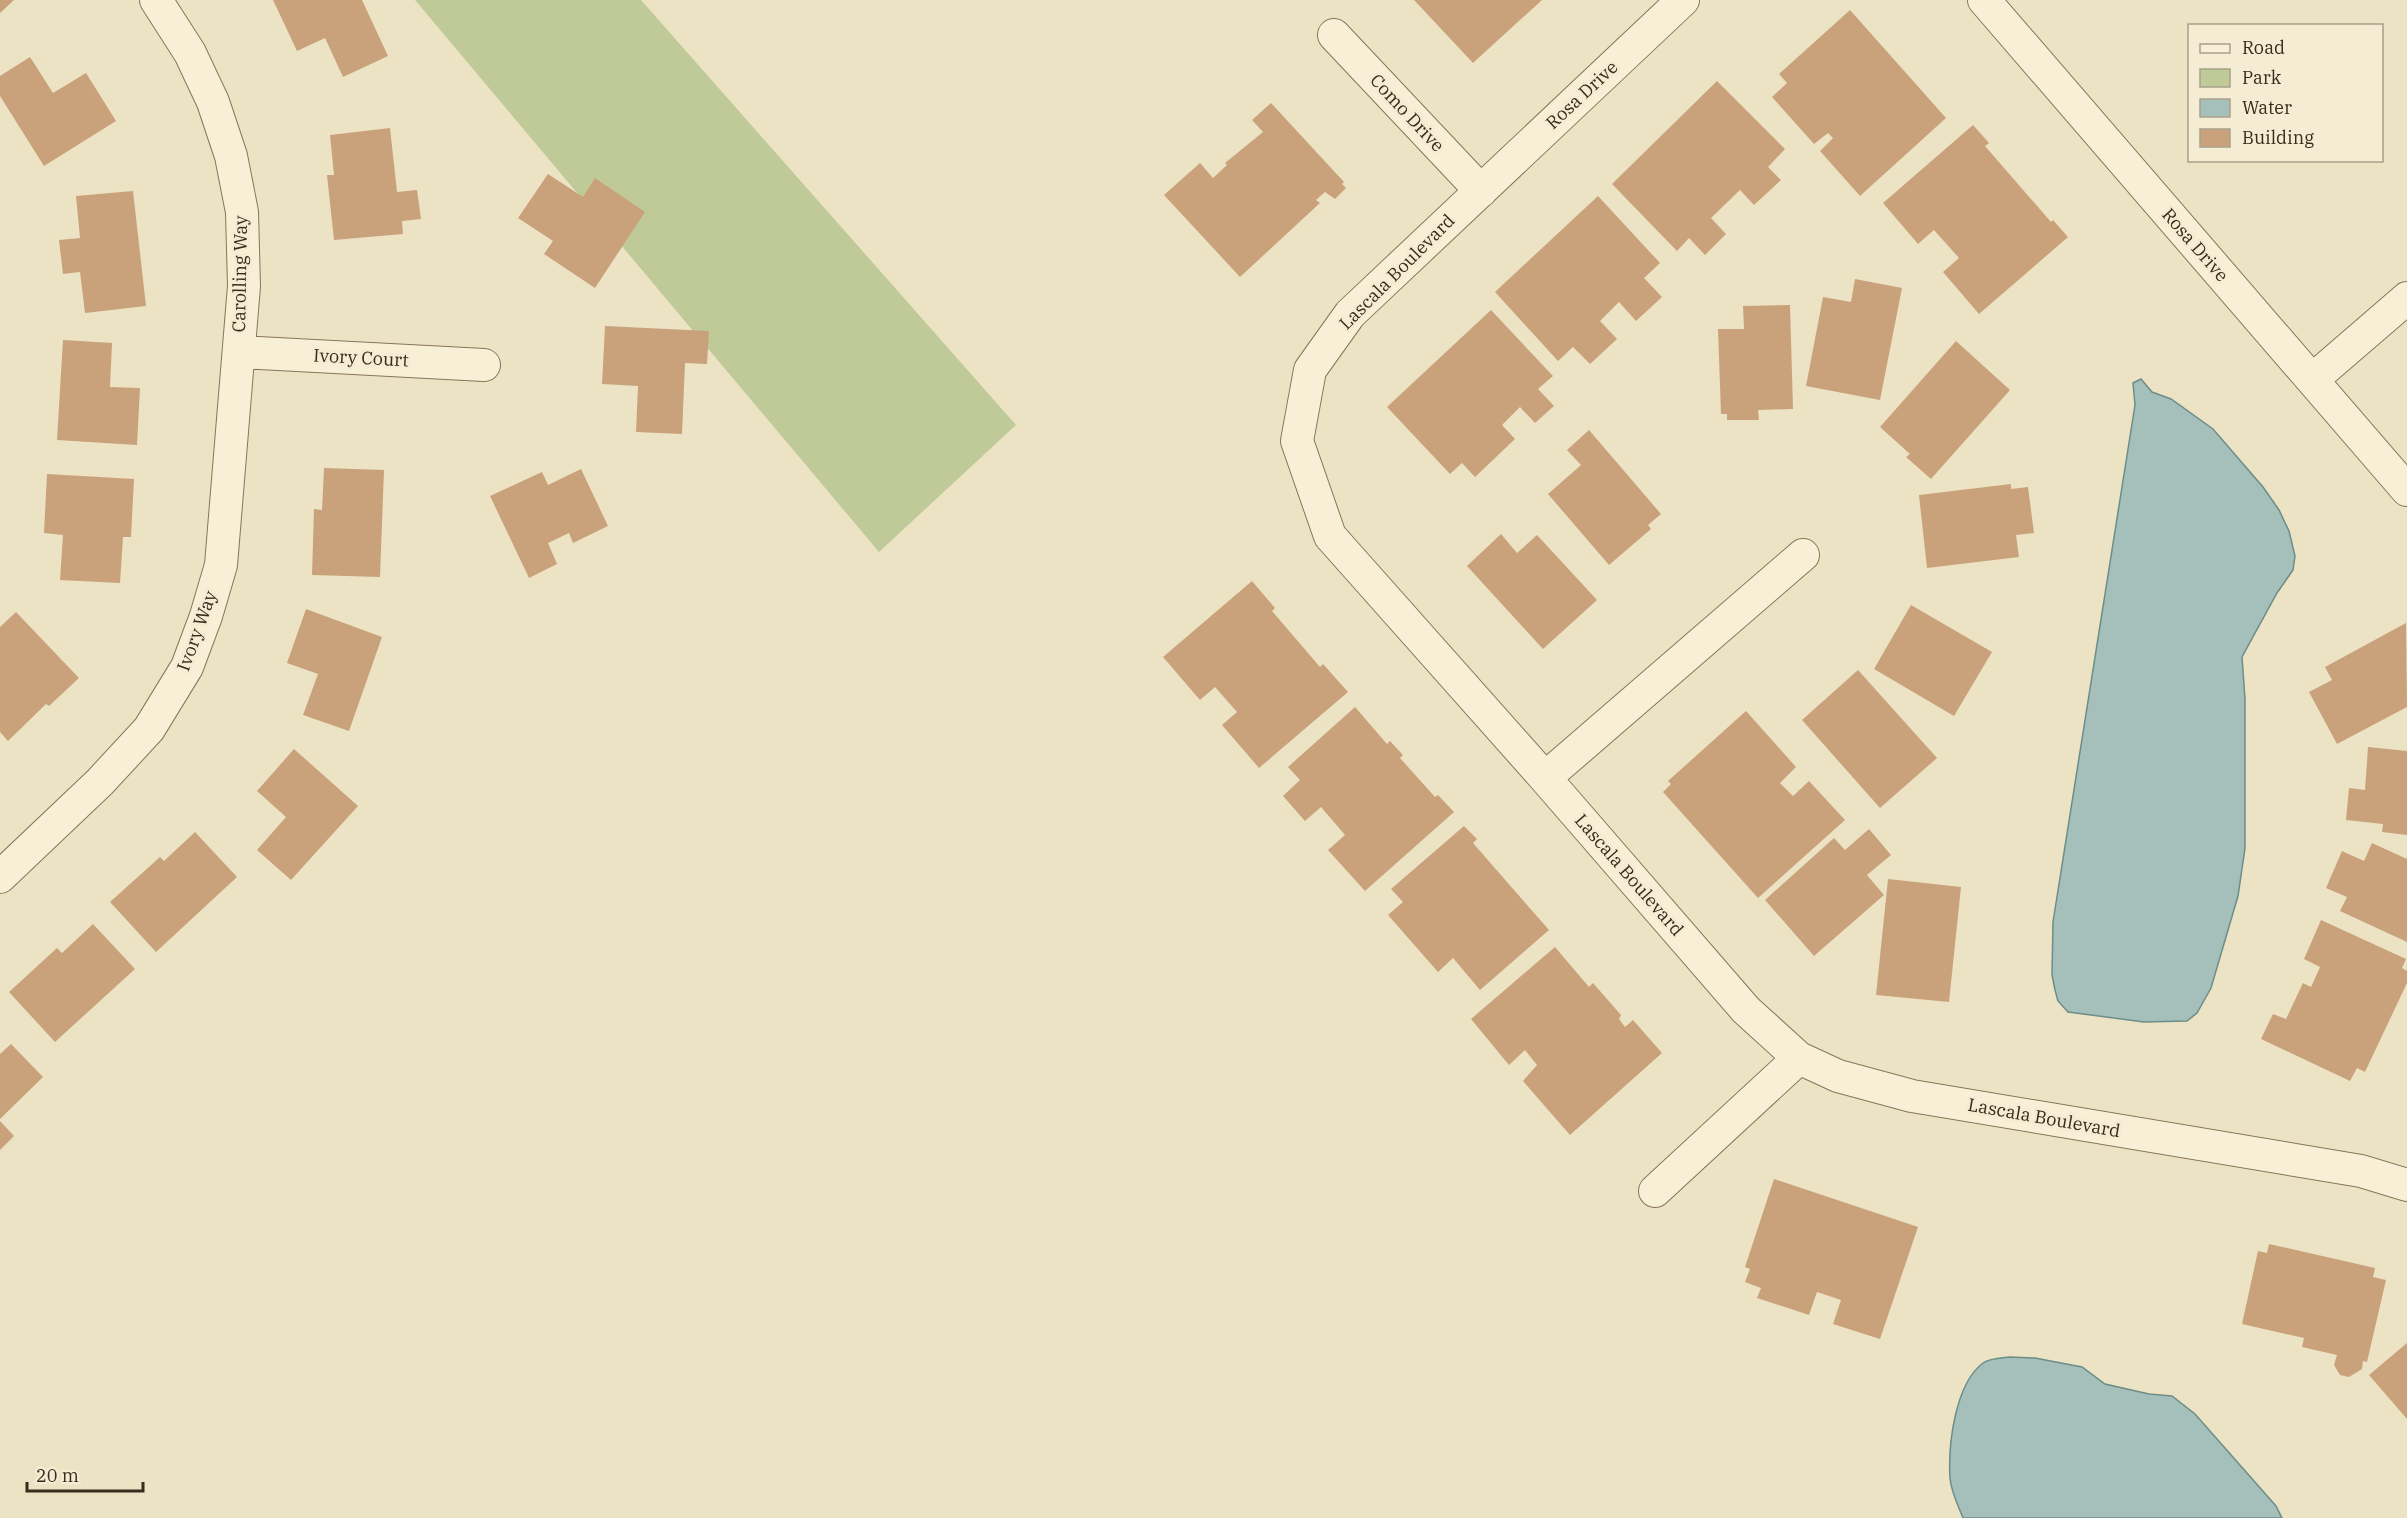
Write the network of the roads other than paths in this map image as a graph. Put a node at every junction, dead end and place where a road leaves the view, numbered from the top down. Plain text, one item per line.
1 (156, 0) edge
2 (1683, 0) edge
3 (1984, 0) edge
4 (1334, 35) dead end
5 (1481, 191) junction
6 (2407, 298) edge
7 (239, 352) junction
8 (484, 365) dead end
9 (2312, 380) junction
10 (2407, 490) edge
11 (1803, 555) dead end
12 (1545, 778) junction
13 (0, 877) edge
14 (1799, 1058) junction
15 (2407, 1185) edge
16 (1654, 1191) dead end

1 - 7 street, Carolling Way
2 - 5 street, Rosa Drive
3 - 9 street, Rosa Drive
4 - 5 street, Como Drive
5 - 12 street, Lascala Boulevard
6 - 9 street
7 - 8 street, Ivory Court
7 - 13 street, Ivory Way
9 - 10 street, Rosa Drive
11 - 12 street
12 - 14 street, Lascala Boulevard
14 - 15 street, Lascala Boulevard
14 - 16 street

